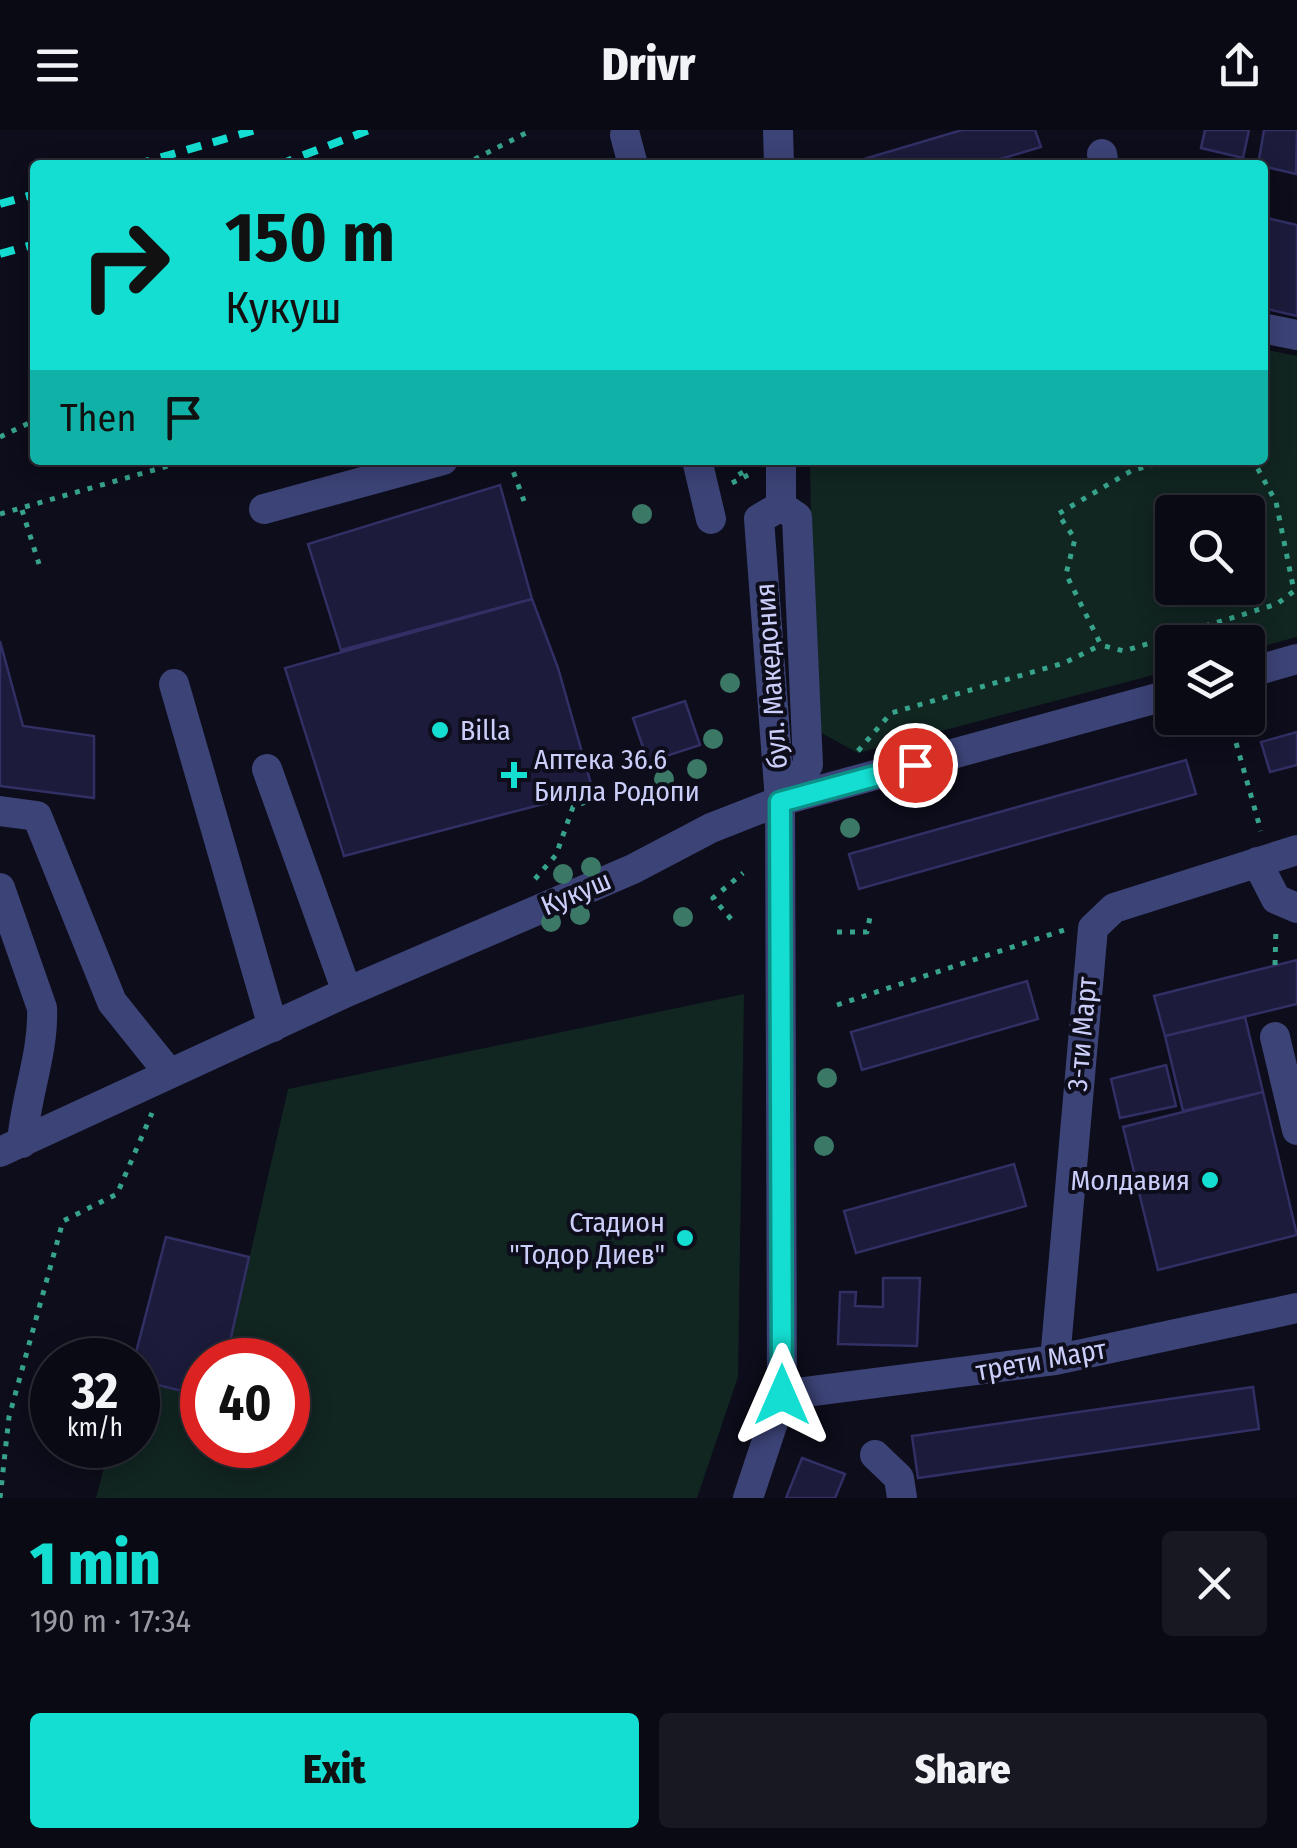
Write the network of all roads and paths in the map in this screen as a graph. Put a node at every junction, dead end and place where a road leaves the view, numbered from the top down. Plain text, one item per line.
1 (532, 130) edge
2 (778, 130) edge
3 (473, 160) edge
4 (778, 160) edge
5 (1268, 329) edge
6 (1297, 335) edge
7 (30, 422) edge
8 (0, 437) edge
9 (172, 465) edge
10 (425, 465) edge
11 (511, 465) edge
12 (698, 465) edge
13 (738, 465) edge
14 (781, 465) edge
15 (1151, 465) edge
16 (1256, 465) edge
17 (724, 486) dead end
18 (524, 501) dead end
19 (22, 508) junction
20 (264, 509) dead end
21 (0, 514) edge
22 (711, 518) dead end
23 (40, 564) dead end
24 (1101, 645) junction
25 (1297, 660) edge
26 (1265, 668) edge
27 (174, 684) dead end
28 (1155, 699) edge
29 (1235, 735) edge
30 (852, 758) dead end
31 (267, 769) dead end
32 (597, 797) dead end
33 (780, 802) junction
34 (0, 811) edge
35 (1274, 857) edge
36 (743, 873) dead end
37 (531, 883) dead end
38 (0, 888) edge
39 (1297, 908) edge
40 (871, 912) dead end
41 (1102, 916) junction
42 (730, 919) dead end
43 (837, 932) dead end
44 (347, 992) junction
45 (837, 1005) dead end
46 (272, 1027) junction
47 (1275, 1038) dead end
48 (169, 1074) junction
49 (1297, 1130) edge
50 (11, 1148) edge
51 (1297, 1308) edge
52 (1054, 1360) junction
53 (782, 1395) junction
54 (875, 1456) dead end
55 (0, 1498) edge
56 (748, 1498) edge
57 (902, 1498) edge

1 - 3 path
2 - 4 street
5 - 6 street
7 - 8 path
9 - 19 path
10 - 20 street
11 - 18 path
12 - 22 street
13 - 17 path
14 - 33 street, бул. Македония
15 - 24 path
16 - 24 path
19 - 21 path
19 - 23 path
24 - 30 path
25 - 26 street
27 - 46 street
28 - 33 street, Кукуш
29 - 35 path
31 - 44 street
32 - 37 path
33 - 44 street, Кукуш
33 - 53 street, бул. Македония
34 - 48 street
35 - 39 street
35 - 41 street
36 - 42 path
38 - 50 street
40 - 43 path
41 - 45 path
41 - 52 street, 3-ти Март
44 - 46 street, Кукуш
46 - 48 street, Кукуш
47 - 49 street
48 - 50 street, Кукуш
48 - 55 path
51 - 52 street, трети Март
52 - 53 street, трети Март
53 - 56 street, бул. Македония
54 - 57 street

